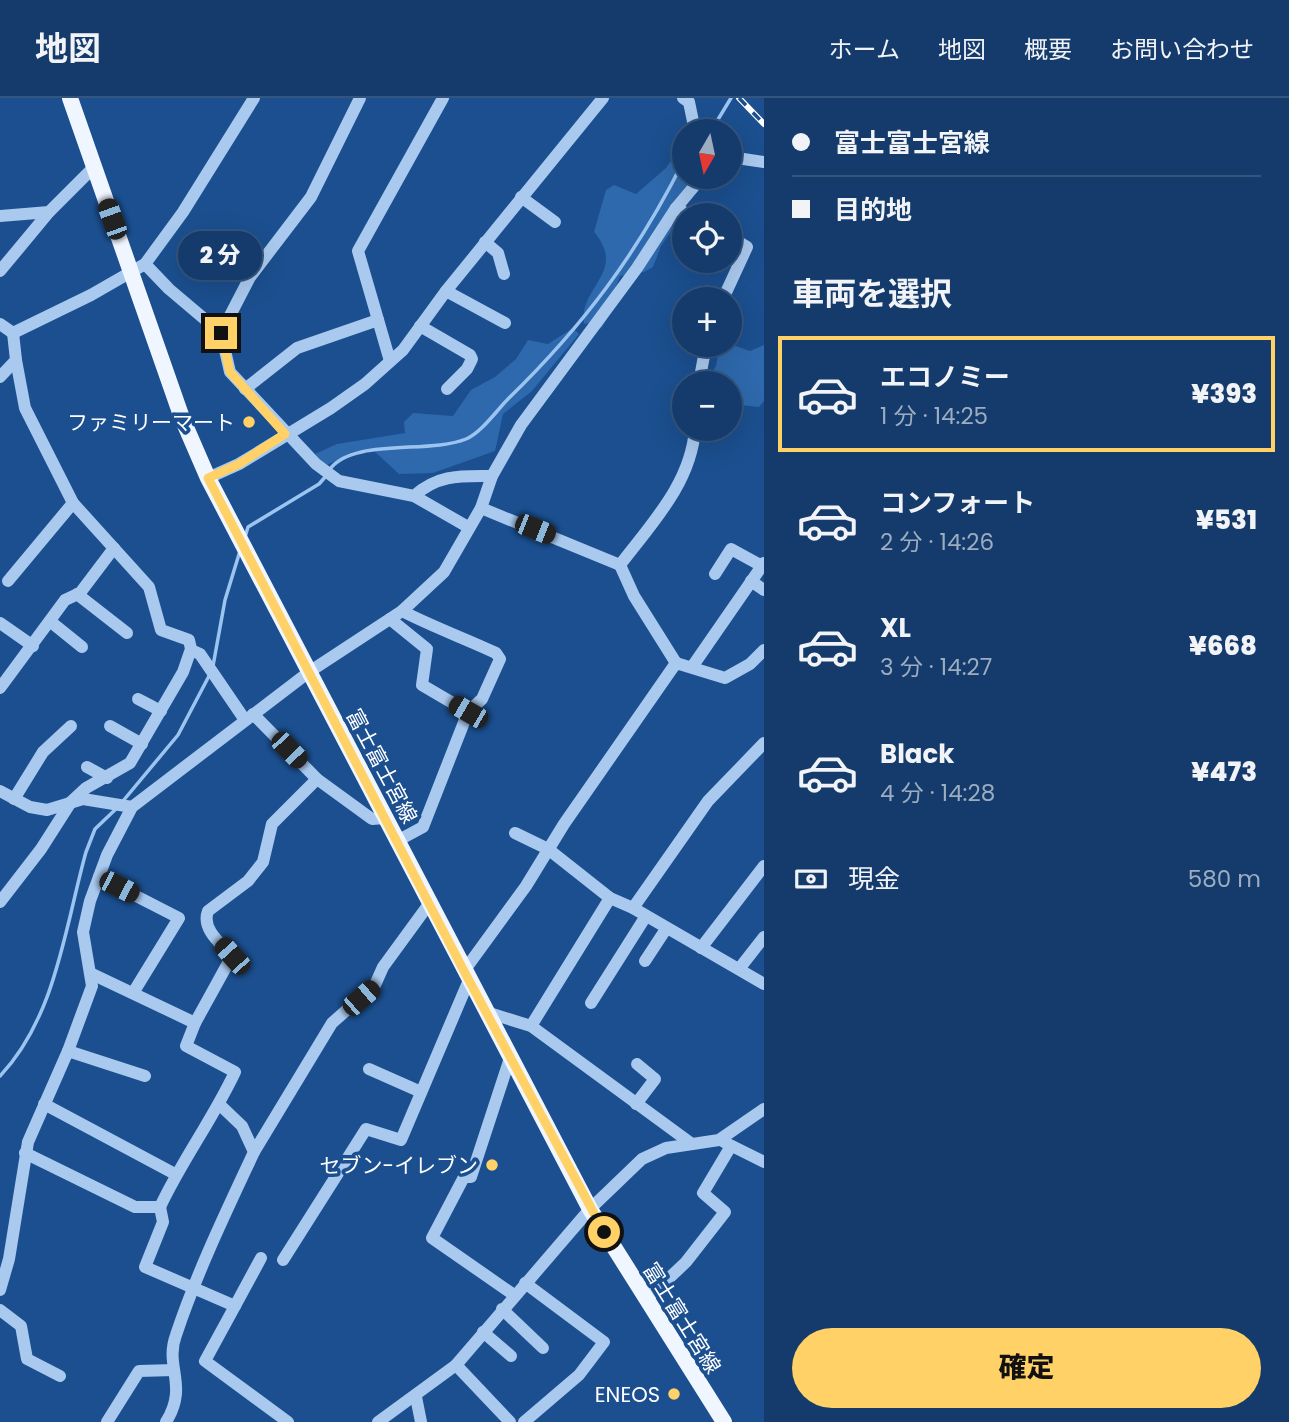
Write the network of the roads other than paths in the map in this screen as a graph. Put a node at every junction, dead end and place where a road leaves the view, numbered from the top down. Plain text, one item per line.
1 (70, 98) edge
2 (254, 98) edge
3 (360, 98) edge
4 (443, 98) edge
5 (603, 98) edge
6 (683, 98) edge
7 (693, 119) edge
8 (742, 159) edge
9 (764, 162) edge
10 (94, 167) junction
11 (692, 189) edge
12 (522, 197) junction
13 (680, 203) edge
14 (49, 212) junction
15 (672, 214) edge
16 (0, 216) edge
17 (555, 222) dead end
18 (485, 242) junction
19 (742, 244) edge
20 (742, 258) edge
21 (138, 267) junction
22 (0, 271) edge
23 (503, 274) dead end
24 (446, 291) junction
25 (378, 320) junction
26 (505, 323) dead end
27 (0, 324) edge
28 (421, 326) junction
29 (13, 333) junction
30 (221, 333) junction
31 (16, 360) junction
32 (390, 361) junction
33 (0, 377) edge
34 (245, 389) junction
35 (447, 389) dead end
36 (285, 434) junction
37 (693, 441) edge
38 (492, 476) junction
39 (208, 478) junction
40 (414, 496) junction
41 (74, 503) junction
42 (481, 508) junction
43 (468, 527) junction
44 (114, 548) junction
45 (763, 564) edge
46 (620, 565) junction
47 (715, 574) dead end
48 (8, 581) dead end
49 (751, 581) junction
50 (764, 590) edge
51 (77, 594) junction
52 (402, 611) junction
53 (390, 619) junction
54 (51, 622) junction
55 (0, 623) edge
56 (127, 633) dead end
57 (33, 646) junction
58 (82, 647) dead end
59 (191, 650) junction
60 (764, 650) edge
61 (676, 663) junction
62 (692, 667) junction
63 (309, 672) junction
64 (0, 688) edge
65 (138, 699) dead end
66 (161, 710) junction
67 (468, 712) junction
68 (249, 717) junction
69 (71, 726) dead end
70 (110, 726) dead end
71 (764, 743) edge
72 (142, 744) junction
73 (86, 767) dead end
74 (107, 778) junction
75 (317, 779) junction
76 (0, 791) edge
77 (14, 799) junction
78 (71, 802) junction
79 (128, 806) junction
80 (385, 818) junction
81 (514, 833) dead end
82 (397, 841) junction
83 (548, 849) junction
84 (764, 866) edge
85 (99, 877) junction
86 (610, 898) junction
87 (0, 902) edge
88 (429, 904) junction
89 (633, 908) junction
90 (646, 916) junction
91 (666, 929) junction
92 (764, 937) edge
93 (701, 948) junction
94 (645, 961) dead end
95 (739, 969) junction
96 (92, 974) junction
97 (466, 975) junction
98 (764, 984) edge
99 (133, 993) junction
100 (591, 1003) dead end
101 (486, 1012) junction
102 (195, 1023) junction
103 (531, 1026) junction
104 (68, 1051) junction
105 (510, 1058) junction
106 (637, 1064) dead end
107 (369, 1069) dead end
108 (145, 1076) dead end
109 (421, 1092) junction
110 (44, 1104) junction
111 (636, 1104) junction
112 (220, 1105) junction
113 (764, 1109) edge
114 (725, 1143) junction
115 (692, 1144) junction
116 (254, 1152) junction
117 (25, 1153) junction
118 (764, 1162) edge
119 (175, 1174) junction
120 (160, 1207) junction
121 (590, 1209) junction
122 (261, 1258) dead end
123 (283, 1260) dead end
124 (525, 1283) junction
125 (191, 1286) junction
126 (0, 1290) edge
127 (514, 1295) junction
128 (646, 1300) junction
129 (235, 1306) junction
130 (0, 1310) edge
131 (502, 1310) junction
132 (483, 1332) junction
133 (543, 1348) dead end
134 (511, 1356) dead end
135 (456, 1365) junction
136 (174, 1370) junction
137 (60, 1377) dead end
138 (416, 1397) junction
139 (107, 1422) edge
140 (166, 1422) edge
141 (288, 1422) edge
142 (378, 1422) edge
143 (422, 1422) edge
144 (510, 1422) edge
145 (524, 1422) edge
146 (724, 1422) edge

1 - 10 main road, 富士富士宮線
2 - 21 street
3 - 30 street
4 - 25 street
5 - 12 street
6 - 7 street
8 - 9 street
10 - 14 street
10 - 21 main road, 富士富士宮線
11 - 13 street
12 - 17 street
12 - 18 street
14 - 16 street
14 - 22 street
15 - 38 street
18 - 23 street
18 - 24 street
19 - 20 street
21 - 29 street
21 - 30 street
21 - 39 main road, 富士富士宮線
24 - 26 street
24 - 28 street
25 - 32 street
25 - 34 street
27 - 29 street
28 - 32 street
28 - 35 street
29 - 31 street
30 - 34 street
31 - 33 street
31 - 41 street
32 - 36 street
34 - 36 street
36 - 39 street
36 - 40 street
37 - 46 street
38 - 40 street
38 - 42 street
39 - 63 main road, 富士富士宮線
40 - 43 street
41 - 44 street
41 - 48 street
42 - 43 street
42 - 46 street
43 - 52 street
44 - 51 street
44 - 59 street
45 - 47 street
45 - 49 street
46 - 61 street
49 - 50 street
49 - 62 street
51 - 54 street
51 - 56 street
52 - 53 street
52 - 67 street
53 - 63 street
53 - 67 street
54 - 57 street
54 - 58 street
55 - 57 street
57 - 64 street
59 - 66 street
59 - 68 street
60 - 62 street
61 - 62 street
61 - 83 street
63 - 68 street
63 - 80 main road, 富士富士宮線
65 - 66 street
66 - 72 street
67 - 82 street
68 - 75 street
68 - 79 street
69 - 77 street
70 - 72 street
71 - 89 street
72 - 74 street
73 - 74 street
74 - 78 street
75 - 80 street
75 - 102 street
76 - 77 street
77 - 78 street
78 - 79 street
78 - 87 street
79 - 85 street
80 - 82 main road, 富士富士宮線
81 - 83 street
82 - 88 main road, 富士富士宮線
83 - 86 street
83 - 97 street
84 - 93 street
85 - 96 street
85 - 99 street
86 - 89 street
86 - 103 street
88 - 97 main road, 富士富士宮線
88 - 116 street
89 - 90 street
90 - 91 street
90 - 100 street
91 - 93 street
91 - 94 street
92 - 95 street
93 - 95 street
95 - 98 street
96 - 99 street
96 - 104 street
97 - 101 main road, 富士富士宮線
97 - 109 street
99 - 102 street
101 - 103 street
101 - 105 main road, 富士富士宮線
102 - 112 street
103 - 111 street
104 - 108 street
104 - 110 street
105 - 121 main road, 富士富士宮線
105 - 127 street
106 - 111 street
107 - 109 street
109 - 123 street
110 - 117 street
110 - 119 street
111 - 115 street
112 - 116 street
112 - 119 street
113 - 114 street
114 - 115 street
114 - 118 street
114 - 128 street
115 - 121 street
116 - 125 street
117 - 120 street
117 - 126 street
119 - 120 street
120 - 125 street
121 - 124 street
121 - 128 main road, 富士富士宮線
122 - 129 street
124 - 127 street
124 - 145 street
125 - 129 street
125 - 136 street
127 - 131 street
128 - 146 main road, 富士富士宮線
129 - 141 street
130 - 137 street
131 - 132 street
131 - 133 street
132 - 134 street
132 - 135 street
135 - 138 street
135 - 144 street
136 - 139 street
136 - 140 street
138 - 142 street
138 - 143 street

